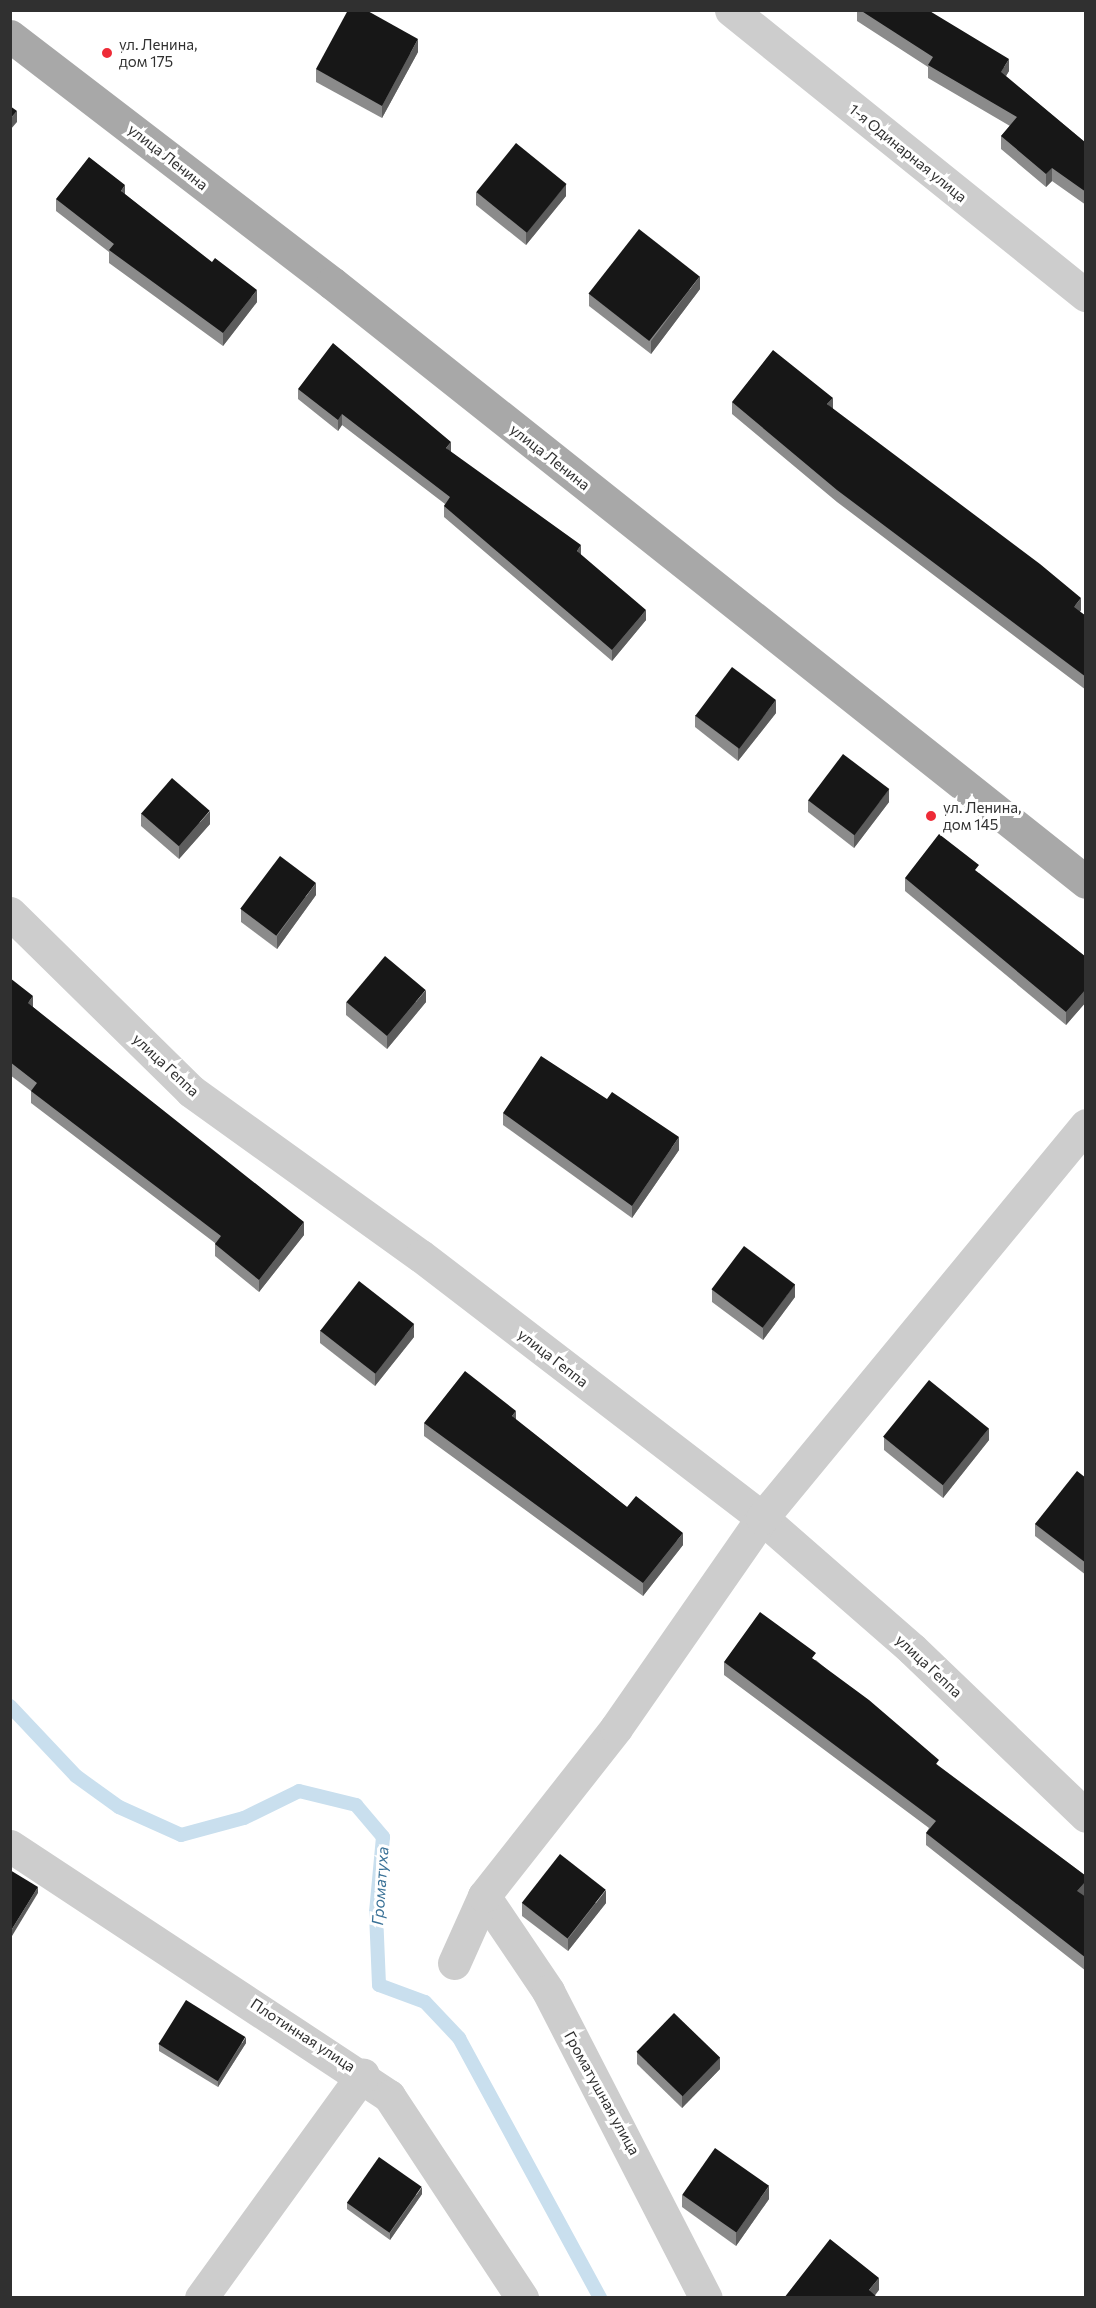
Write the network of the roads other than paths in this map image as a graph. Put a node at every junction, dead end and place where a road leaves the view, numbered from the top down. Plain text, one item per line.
1 (731, 10) edge
2 (10, 36) edge
3 (1086, 295) edge
4 (1086, 882) edge
5 (10, 913) edge
6 (1086, 1125) edge
7 (762, 1518) junction
8 (1086, 1816) edge
9 (10, 1846) edge
10 (484, 1896) junction
11 (454, 1963) dead end
12 (363, 2074) junction
13 (201, 2298) edge
14 (522, 2298) edge
15 (705, 2298) edge

1 - 3 street, 1-я Одинарная улица
2 - 4 main road, улица Ленина
5 - 7 street, улица Геппа
6 - 7 street
7 - 8 street, улица Геппа
7 - 10 street
9 - 12 street, Плотинная улица
10 - 11 street
10 - 15 street, Громатушная улица
12 - 13 street
12 - 14 street, Плотинная улица

